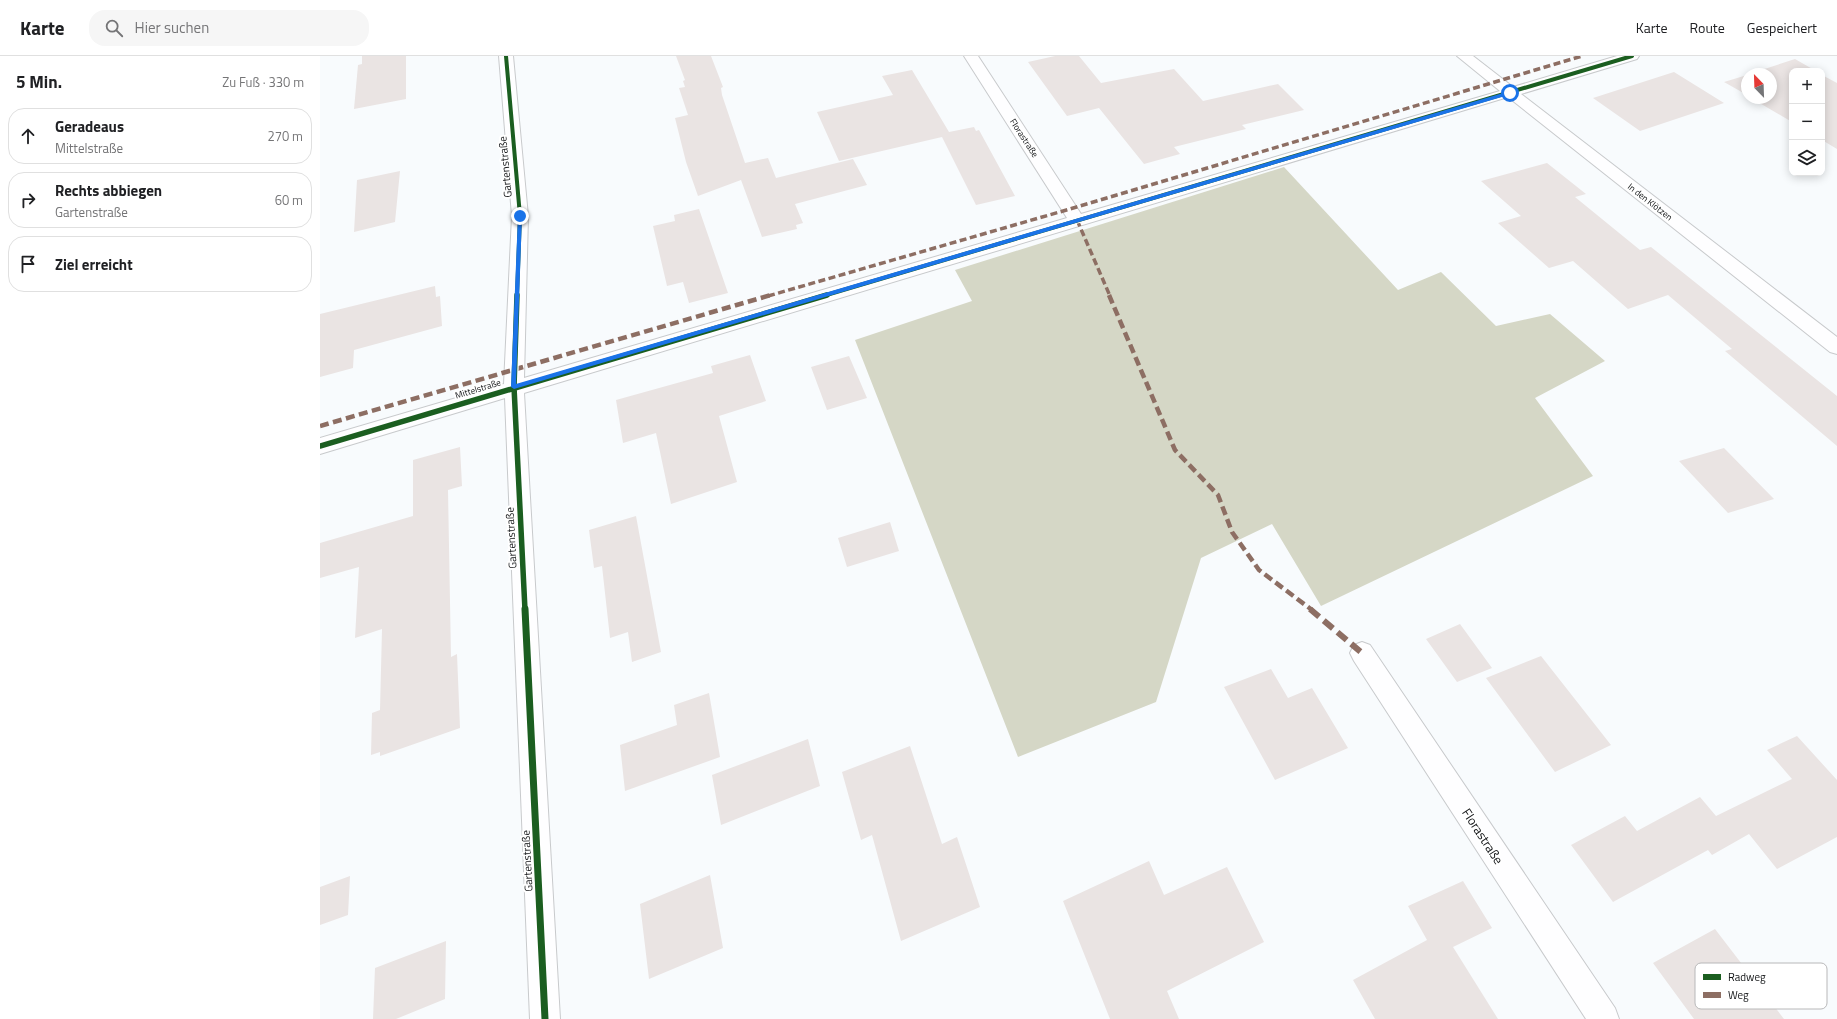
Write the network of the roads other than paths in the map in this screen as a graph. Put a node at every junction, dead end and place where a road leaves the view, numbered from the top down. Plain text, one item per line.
1 (506, 56) edge
2 (971, 56) edge
3 (1464, 56) edge
4 (1632, 56) edge
5 (1510, 93) junction
6 (1077, 220) junction
7 (1837, 347) edge
8 (514, 387) junction
9 (320, 446) edge
10 (1362, 653) dead end
11 (545, 1019) edge
12 (1604, 1019) edge

1 - 8 street, Gartenstraße
2 - 6 street, Florastraße
3 - 5 street, In den Klötzen
4 - 5 street, Mittelstraße
5 - 6 street, Mittelstraße
5 - 7 street, In den Klötzen
6 - 8 street, Mittelstraße
8 - 9 street, Mittelstraße
8 - 11 street, Gartenstraße
10 - 12 street, Florastraße

